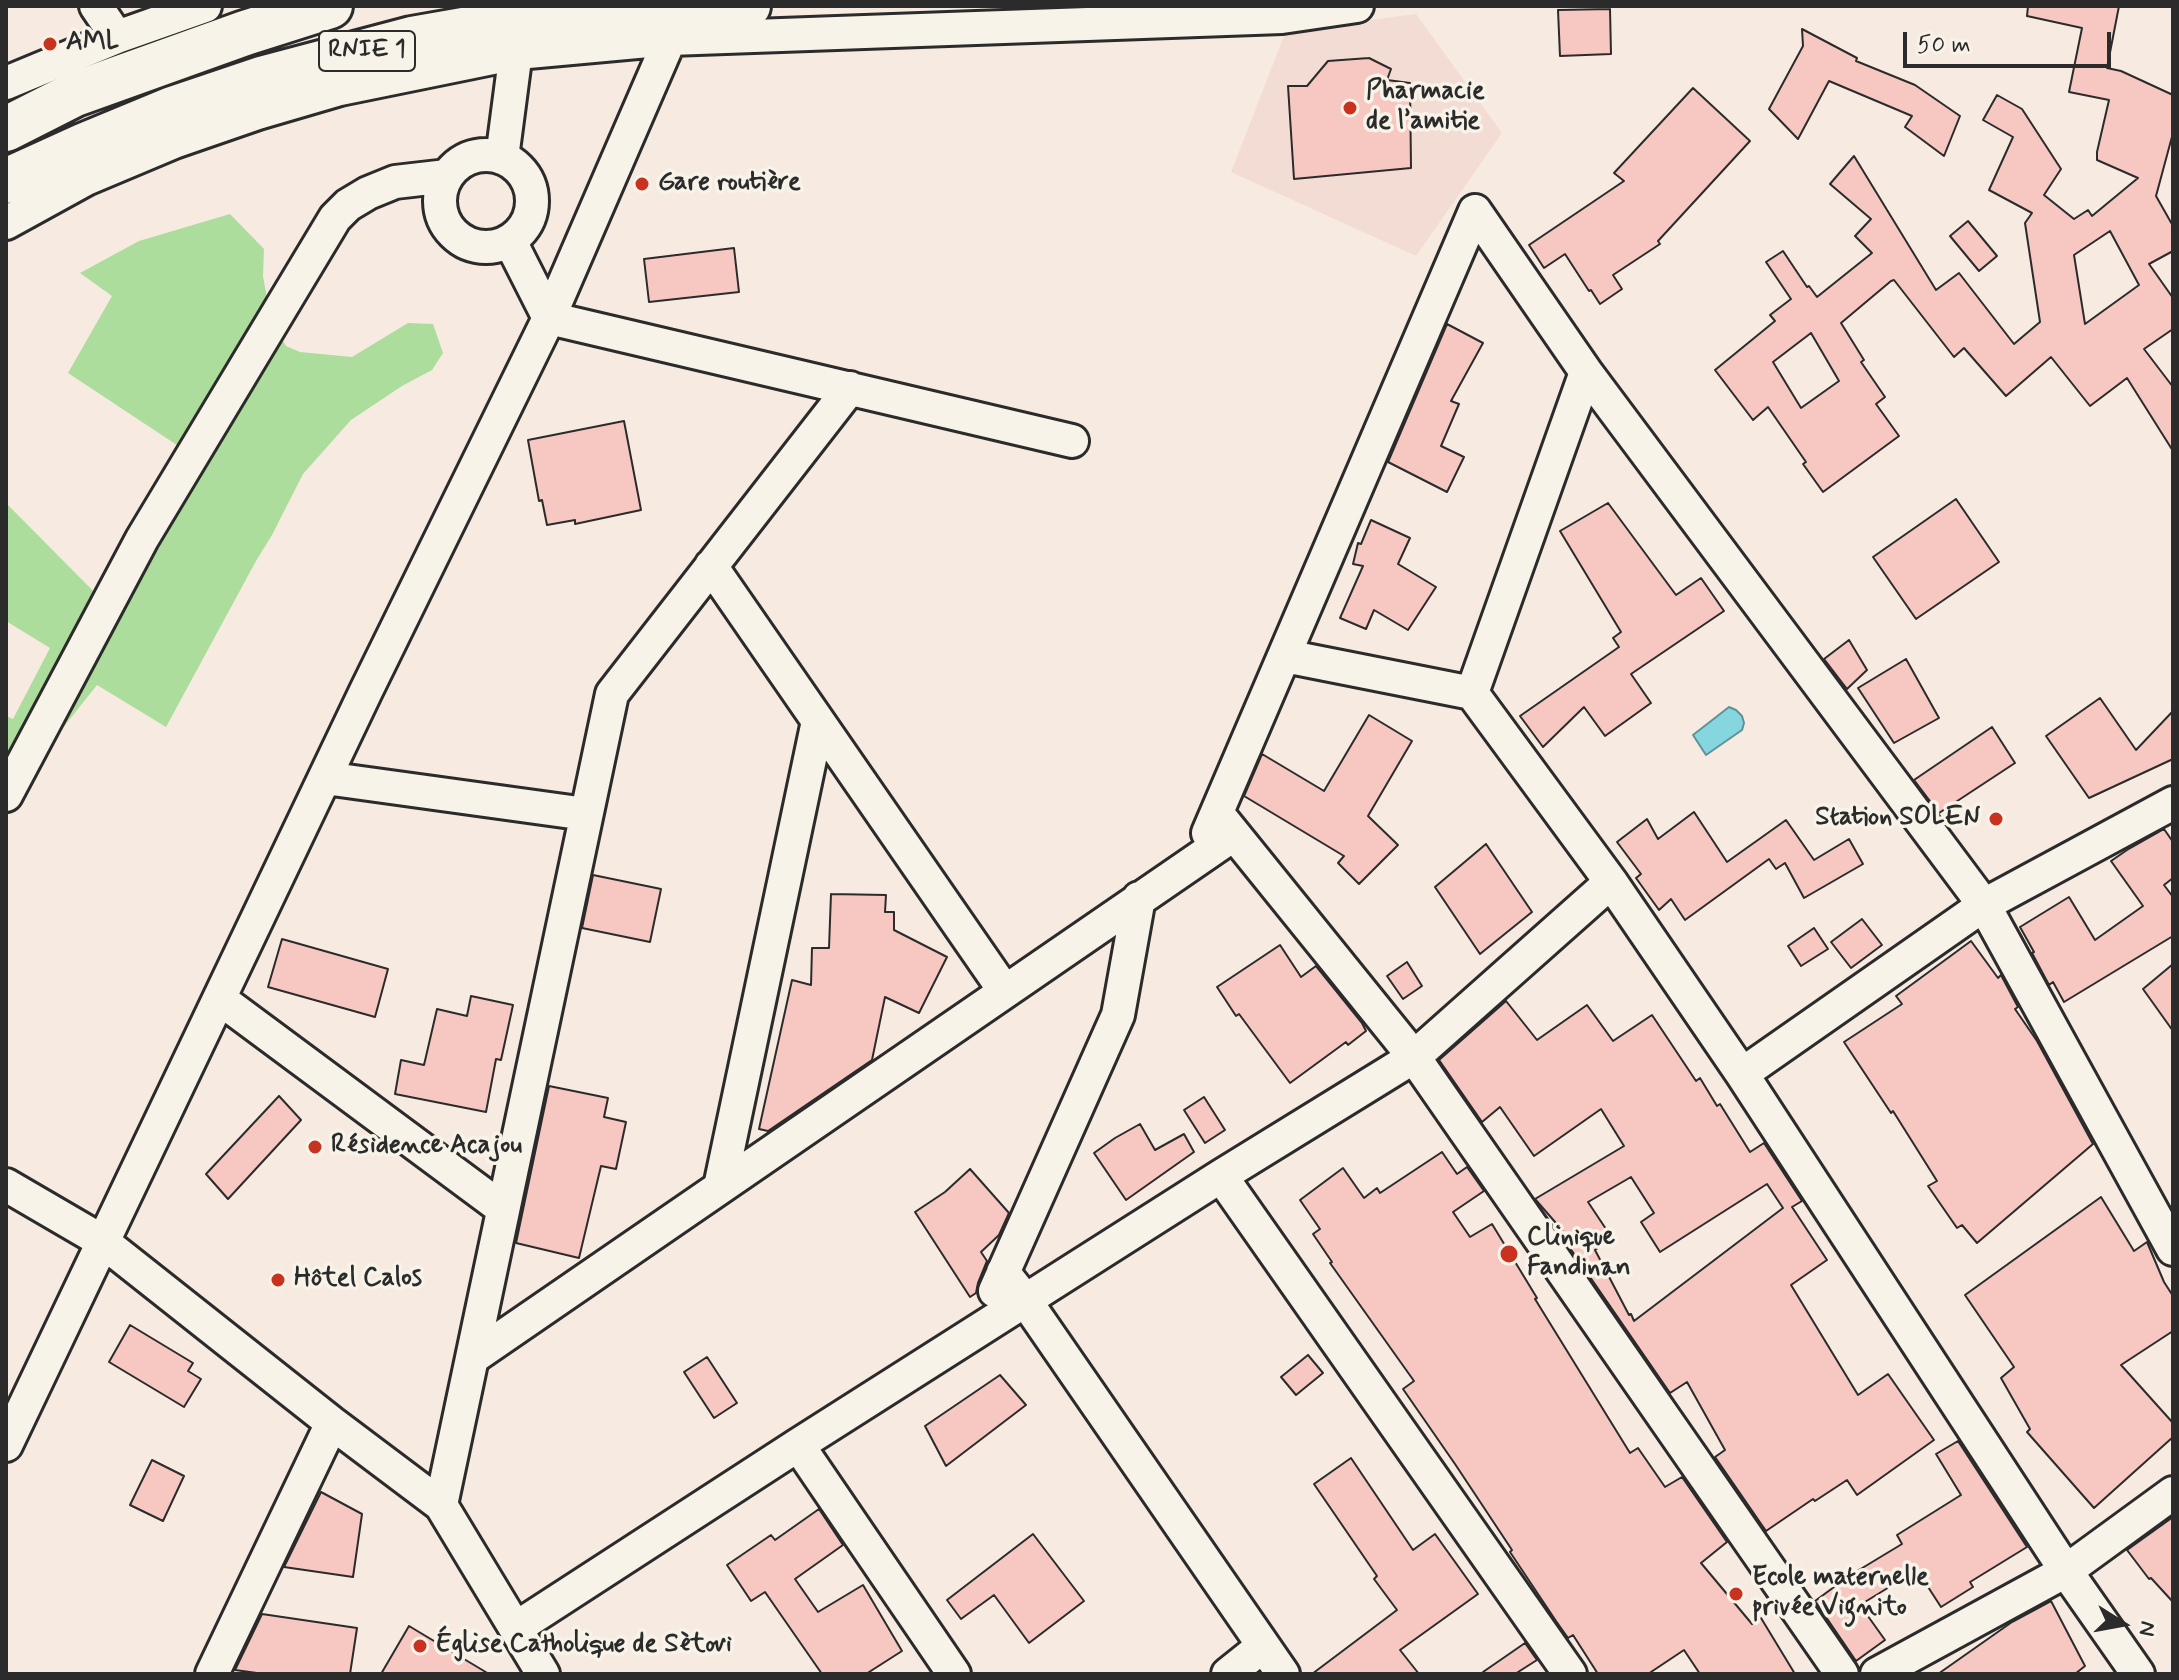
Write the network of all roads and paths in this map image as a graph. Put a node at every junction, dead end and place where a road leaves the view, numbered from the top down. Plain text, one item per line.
1 (96, 6) edge
2 (205, 6) edge
3 (330, 6) edge
4 (748, 6) edge
5 (1357, 6) edge
6 (675, 25) junction
7 (518, 36) junction
8 (117, 37) junction
9 (6, 83) edge
10 (6, 129) edge
11 (502, 158) junction
12 (447, 176) junction
13 (6, 181) edge
14 (6, 223) edge
15 (510, 241) junction
16 (549, 318) junction
17 (1586, 372) junction
18 (850, 388) junction
19 (1072, 441) dead end
20 (711, 566) junction
21 (1285, 656) junction
22 (1472, 693) junction
23 (818, 721) junction
24 (325, 778) junction
25 (6, 795) edge
26 (2173, 803) edge
27 (586, 814) junction
28 (1225, 824) junction
29 (1611, 882) junction
30 (1139, 898) junction
31 (1984, 905) junction
32 (1004, 990) junction
33 (220, 999) junction
34 (1414, 1057) junction
35 (1742, 1074) junction
36 (1221, 1176) junction
37 (6, 1185) edge
38 (720, 1187) junction
39 (503, 1209) junction
40 (102, 1241) junction
41 (2173, 1249) edge
42 (1003, 1272) junction
43 (1025, 1300) junction
44 (978, 1330) junction
45 (472, 1358) junction
46 (332, 1423) junction
47 (6, 1445) edge
48 (798, 1445) junction
49 (2173, 1493) edge
50 (441, 1505) junction
51 (2066, 1571) junction
52 (516, 1628) junction
53 (1263, 1646) junction
54 (212, 1674) edge
55 (543, 1674) edge
56 (954, 1674) edge
57 (1228, 1674) edge
58 (1283, 1674) edge
59 (1570, 1674) edge
60 (1842, 1674) edge
61 (1877, 1674) edge
62 (2138, 1674) edge

1 - 8 street
2 - 8 street
3 - 10 highway, RNIE 1
4 - 6 highway, RNIE 1
5 - 6 street
6 - 7 highway, RNIE 1
6 - 16 street
7 - 11 street
7 - 13 highway, RNIE 1
7 - 14 street
8 - 9 street
11 - 12 street
11 - 15 street
12 - 15 street
12 - 25 street
15 - 16 street
16 - 18 street
16 - 24 street
17 - 21 street
17 - 22 street
17 - 31 street
18 - 19 street
18 - 20 street
20 - 23 street
20 - 27 street
21 - 22 street
21 - 28 street
22 - 29 street
23 - 32 street
23 - 38 street
24 - 27 street
24 - 33 street
26 - 31 street
27 - 39 street
28 - 30 street
28 - 34 street
29 - 34 street
29 - 35 street
30 - 32 street
30 - 42 street
31 - 35 street
31 - 41 street
32 - 38 street
33 - 39 street
33 - 40 street
34 - 36 street
34 - 60 street
35 - 51 street
36 - 43 street
36 - 59 street
37 - 40 street
38 - 45 street
39 - 45 street
40 - 46 street
40 - 47 street
42 - 43 street
42 - 44 street
43 - 44 street
43 - 53 street
44 - 48 street
45 - 50 street
46 - 50 street
46 - 54 street
48 - 52 street
48 - 56 street
49 - 51 street
50 - 52 street
51 - 61 street
51 - 62 street
52 - 55 street
53 - 57 street
53 - 58 street

